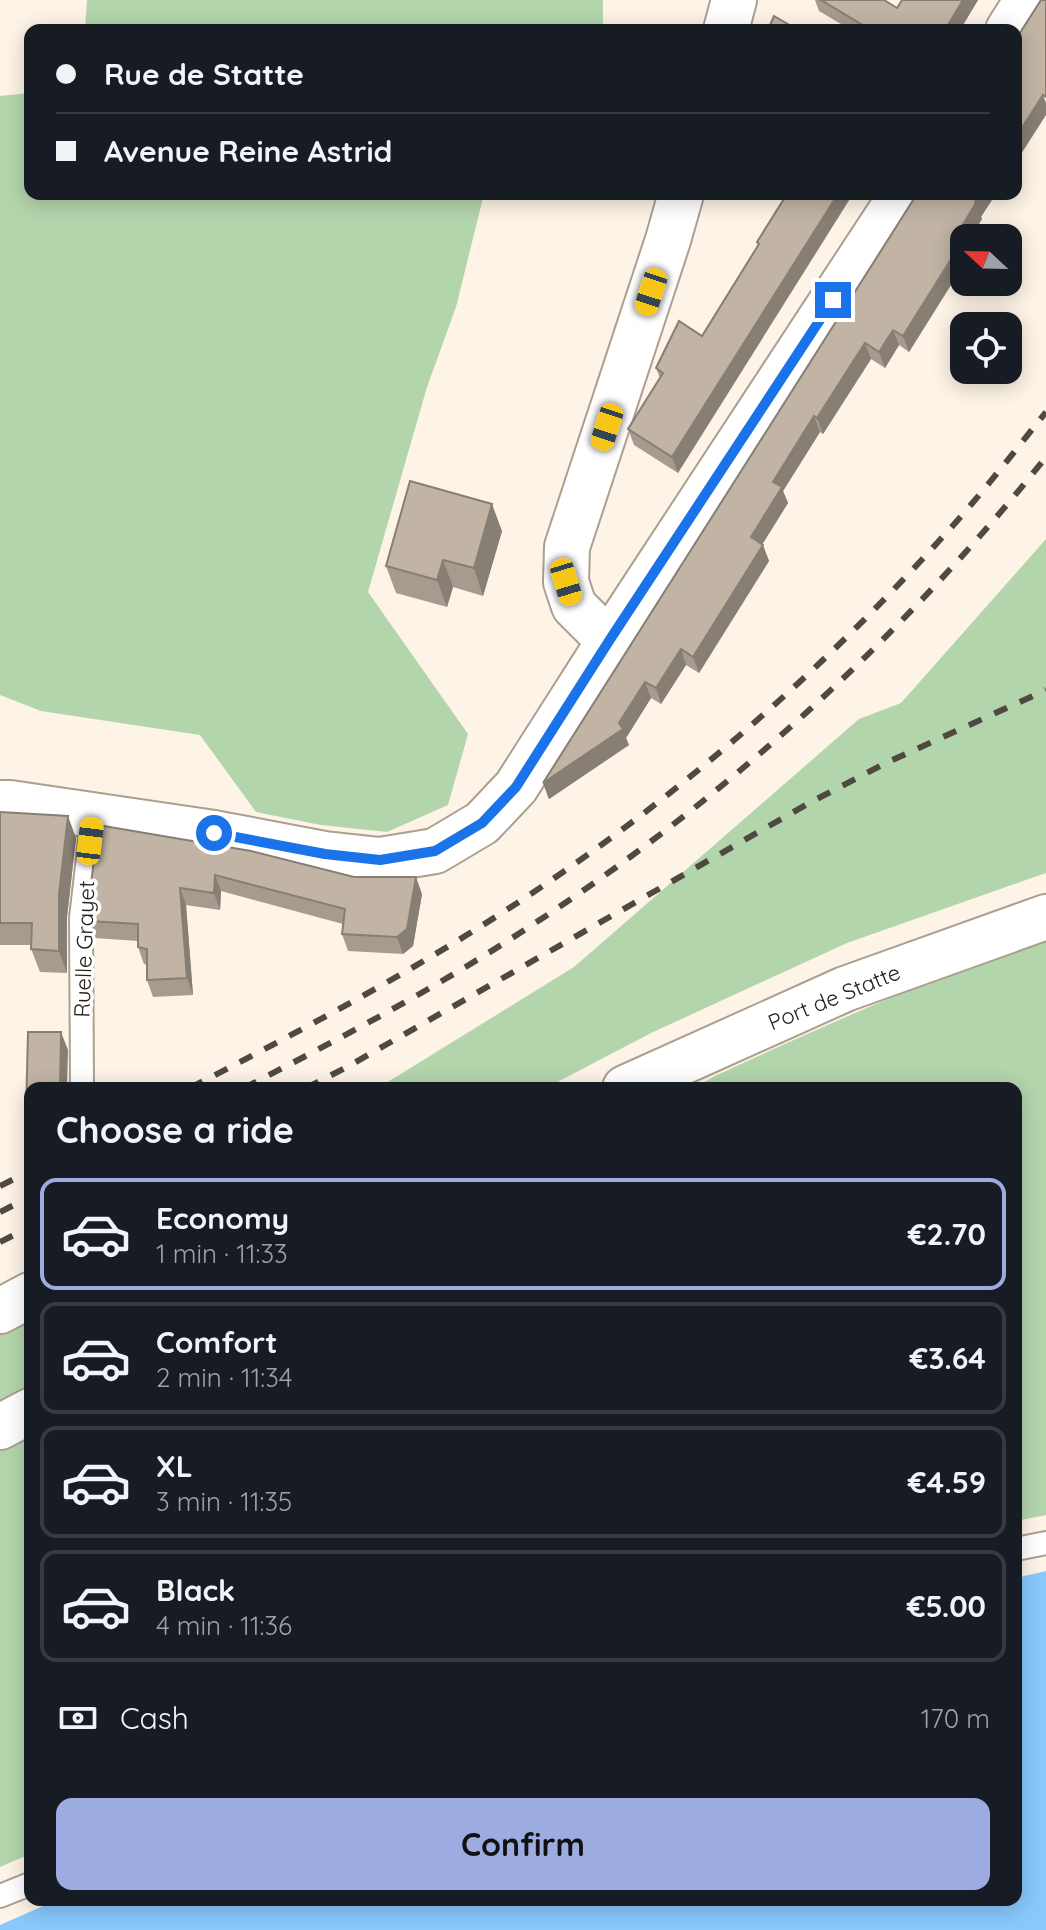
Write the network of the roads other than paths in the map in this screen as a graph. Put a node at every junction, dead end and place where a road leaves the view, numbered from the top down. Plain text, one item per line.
1 (734, 0) edge
2 (1027, 0) edge
3 (728, 24) edge
4 (1012, 24) edge
5 (679, 200) edge
6 (898, 200) edge
7 (609, 641) junction
8 (0, 803) edge
9 (93, 815) junction
10 (1046, 917) edge
11 (82, 1082) edge
12 (638, 1082) edge
13 (24, 1298) edge
14 (0, 1311) edge
15 (24, 1414) edge
16 (0, 1427) edge
17 (1046, 1543) edge
18 (1022, 1548) edge
19 (24, 1886) edge
20 (0, 1896) edge

1 - 3 main road
2 - 4 main road
5 - 7 main road
6 - 7 main road
7 - 9 main road
8 - 9 main road
9 - 11 lane, Ruelle Grayet
10 - 12 main road, Port de Statte
13 - 14 main road
15 - 16 main road
17 - 18 lane
19 - 20 lane

